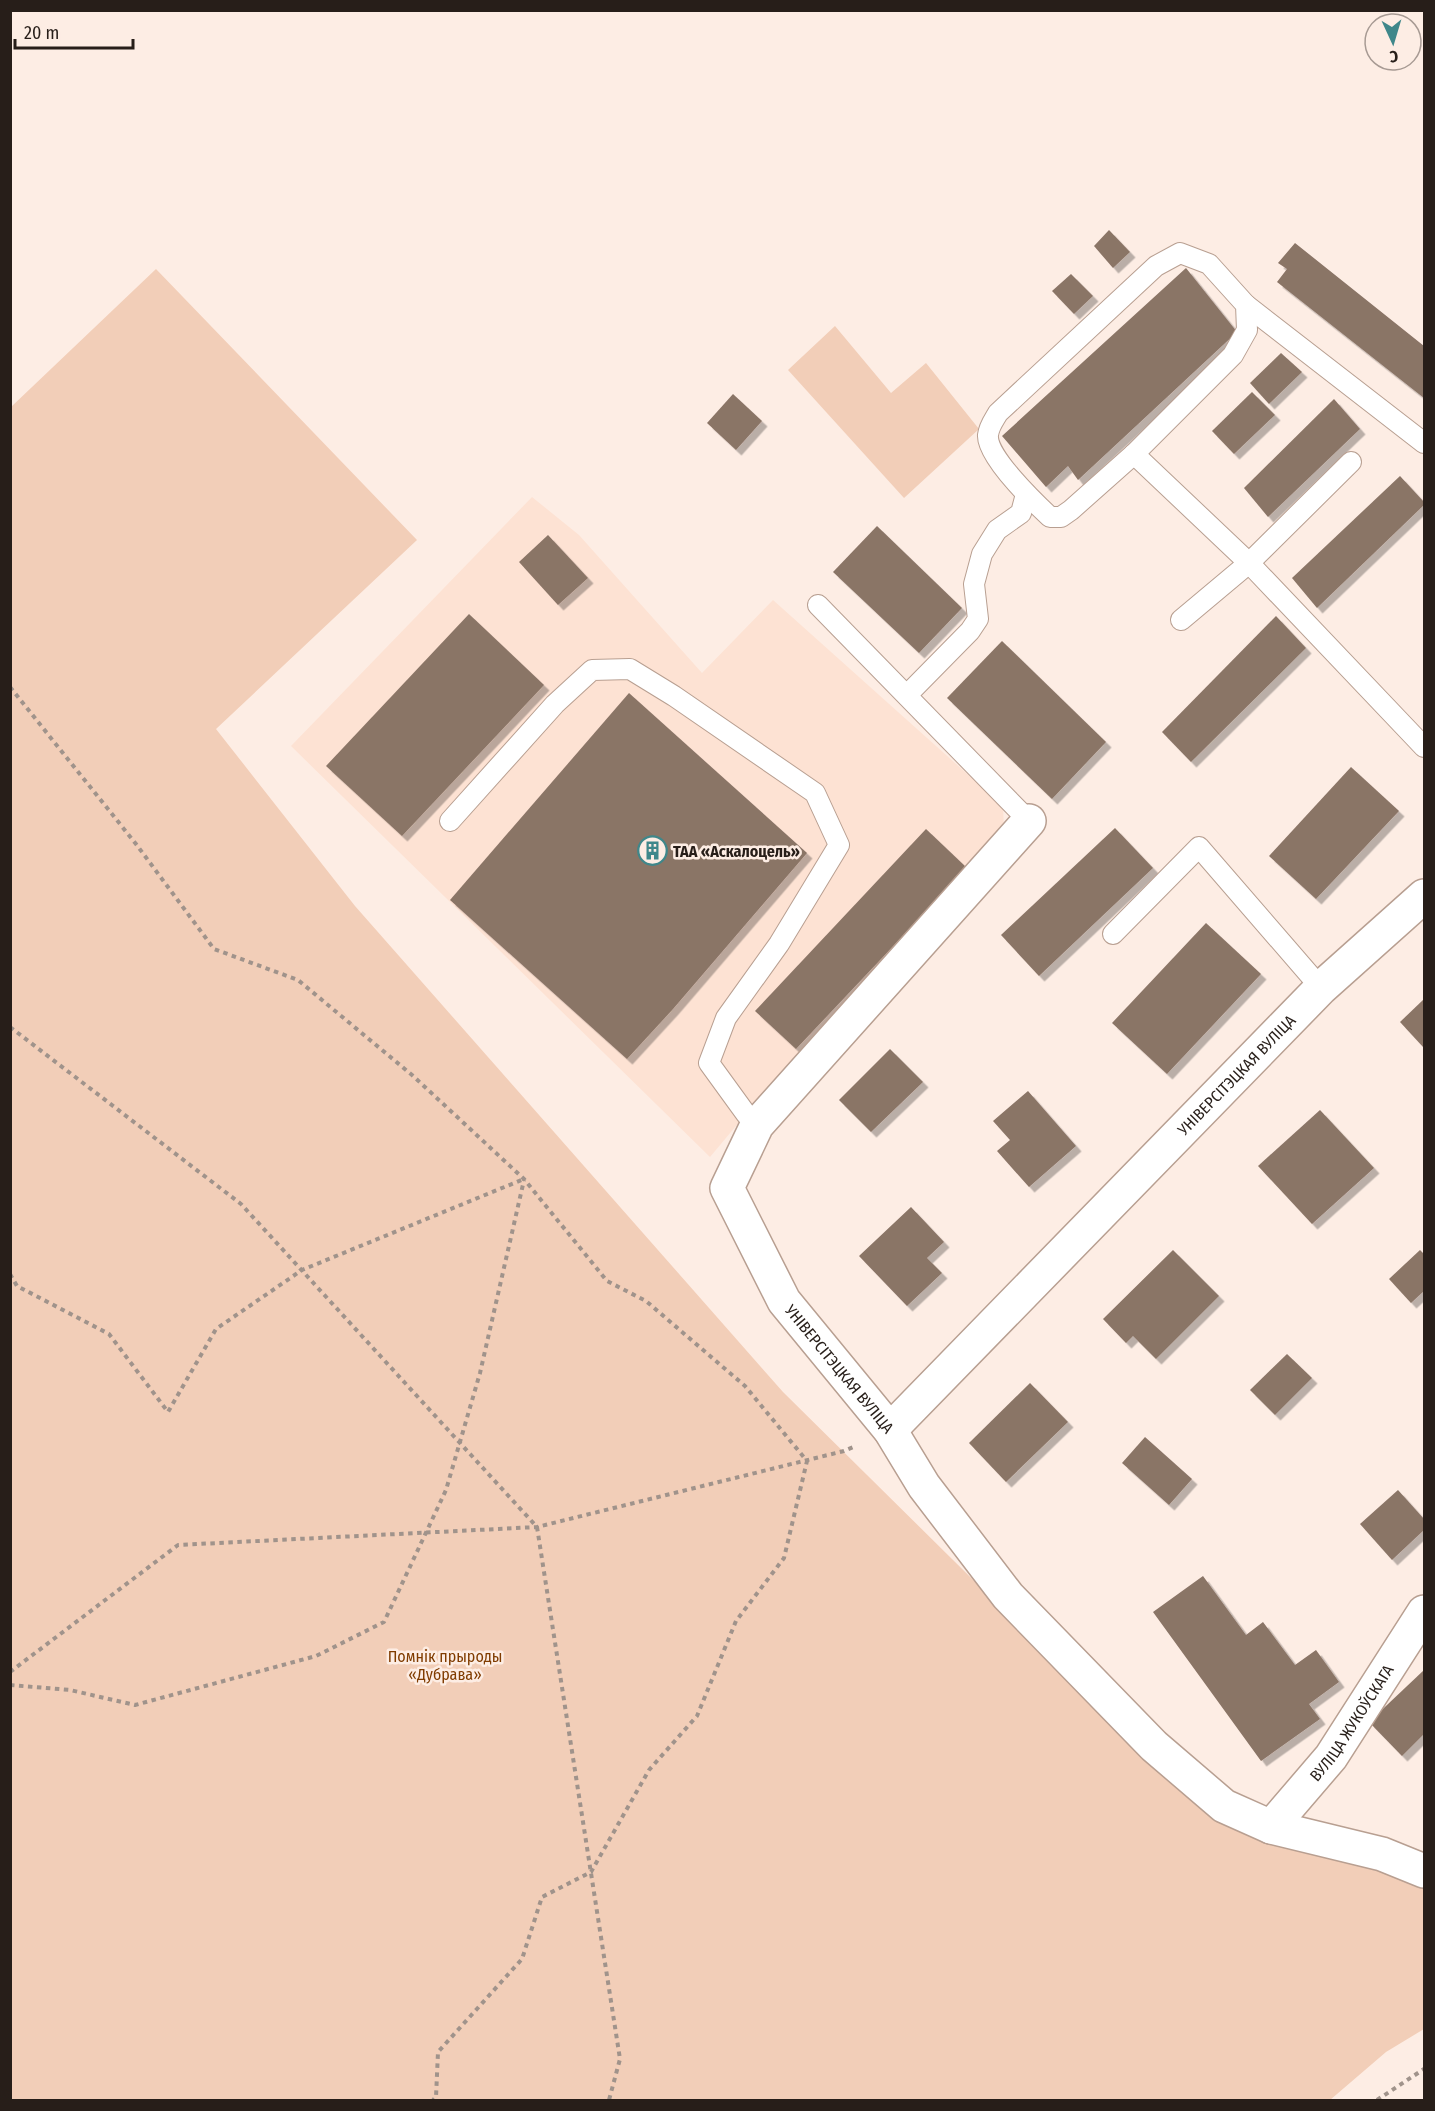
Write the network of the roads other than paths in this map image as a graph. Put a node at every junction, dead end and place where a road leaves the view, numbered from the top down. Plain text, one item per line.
1 (1246, 305) junction
2 (1425, 443) edge
3 (1134, 454) junction
4 (1352, 462) dead end
5 (1026, 495) junction
6 (1250, 563) junction
7 (818, 604) dead end
8 (1181, 620) dead end
9 (907, 695) junction
10 (1425, 747) edge
11 (450, 821) dead end
12 (1029, 821) joint
13 (1425, 896) edge
14 (1113, 934) dead end
15 (1321, 988) junction
16 (757, 1125) junction
17 (890, 1430) junction
18 (1425, 1612) edge
19 (1271, 1827) junction
20 (1425, 1871) edge

1 - 2 lane
1 - 3 lane
1 - 5 lane
3 - 5 lane
3 - 6 lane
4 - 6 lane
5 - 9 lane
6 - 8 lane
6 - 10 lane
7 - 9 lane
9 - 12 lane
11 - 16 lane
12 - 16 street, УНІВЕРСІТЭЦКАЯ ВУЛІЦА
13 - 15 street, УНІВЕРСІТЭЦКАЯ ВУЛІЦА
14 - 15 lane
15 - 17 street, УНІВЕРСІТЭЦКАЯ ВУЛІЦА
16 - 17 street, УНІВЕРСІТЭЦКАЯ ВУЛІЦА
17 - 19 street
18 - 19 street, ВУЛІЦА ЖУКОЎСКАГА
19 - 20 street

